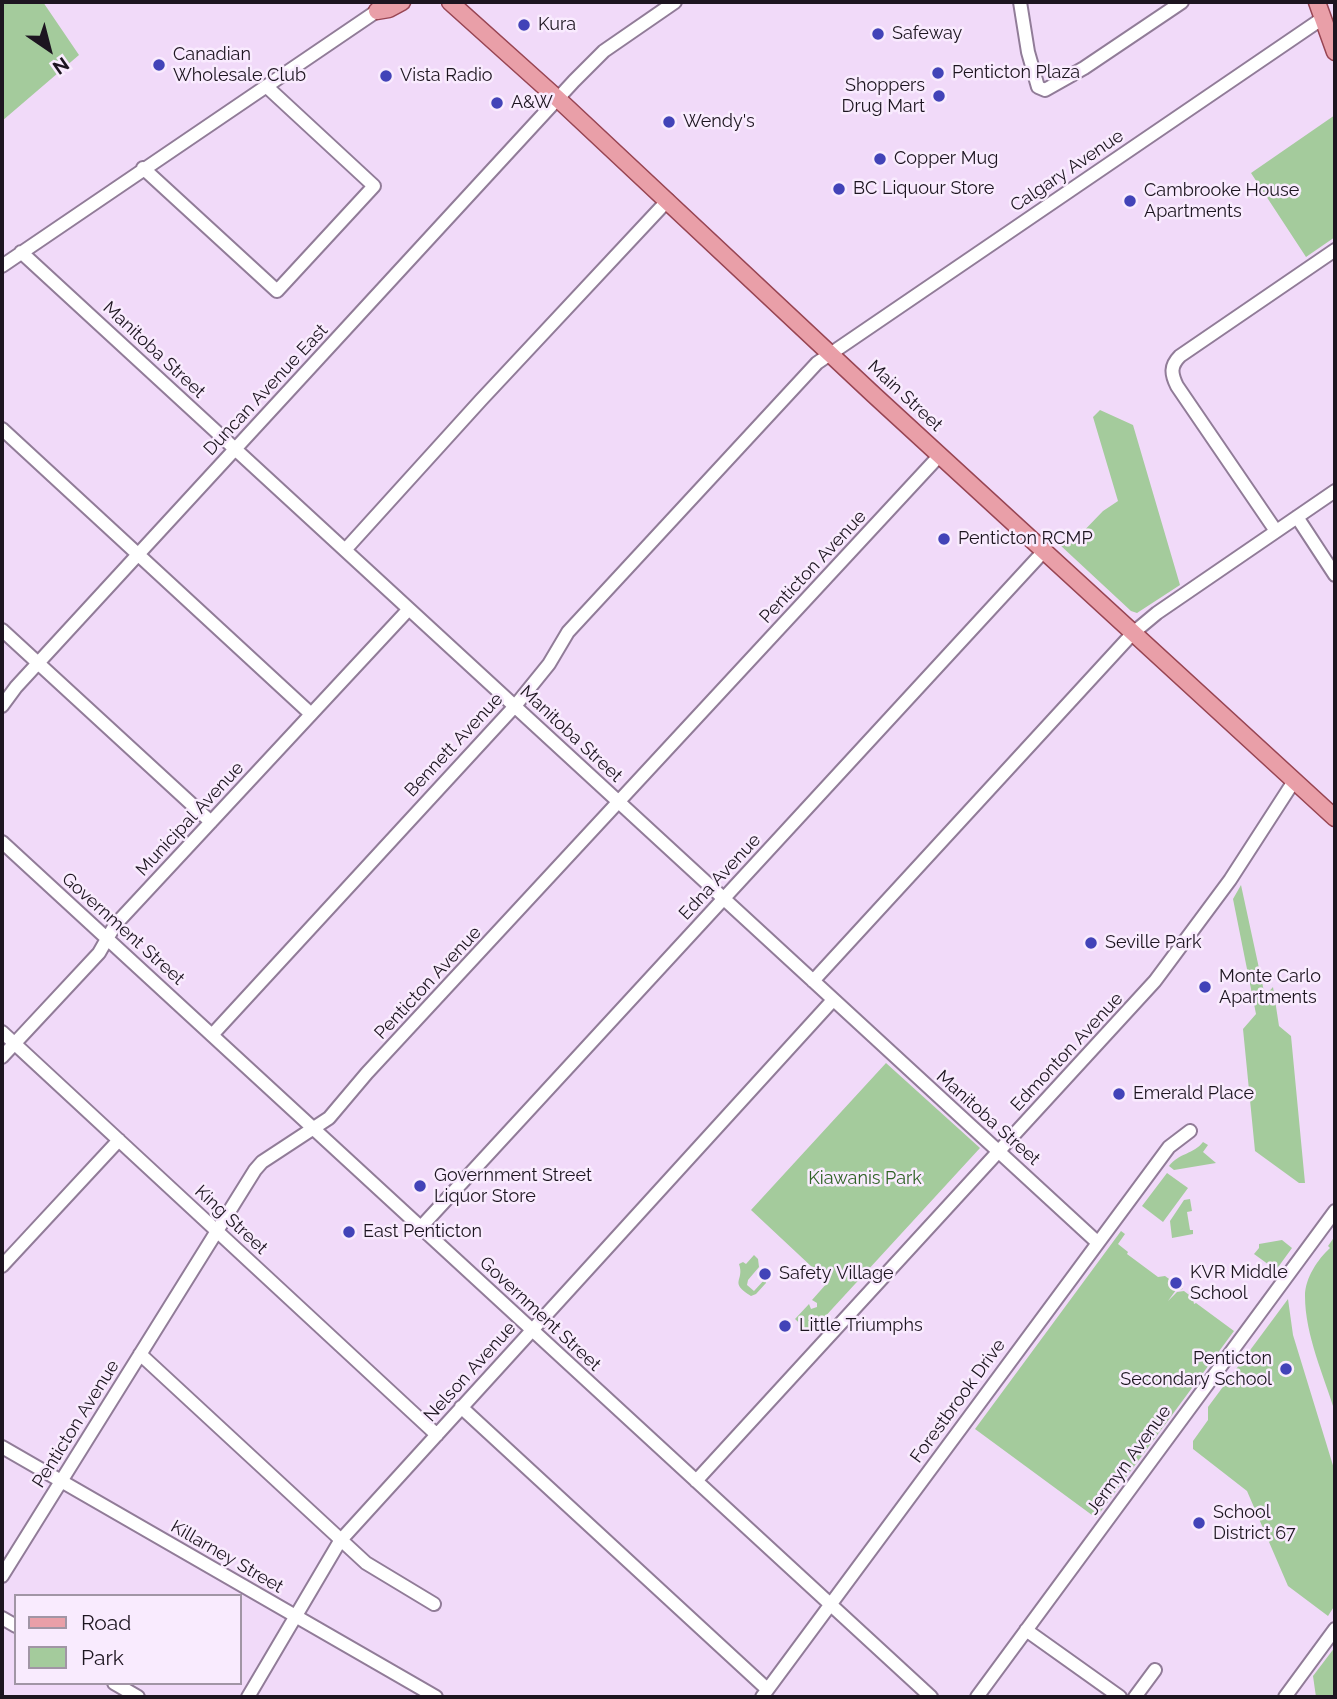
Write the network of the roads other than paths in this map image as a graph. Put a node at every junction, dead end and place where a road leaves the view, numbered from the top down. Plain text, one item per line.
1 (402, 2) edge
2 (450, 2) edge
3 (675, 2) edge
4 (1020, 2) edge
5 (1182, 2) edge
6 (1317, 2) edge
7 (380, 6) edge
8 (1323, 18) junction
9 (1335, 52) edge
10 (265, 86) junction
11 (558, 99) junction
12 (143, 168) junction
13 (668, 200) junction
14 (1335, 250) edge
15 (21, 252) junction
16 (2, 265) edge
17 (831, 354) junction
18 (2, 429) edge
19 (236, 449) junction
20 (940, 455) junction
21 (1335, 491) edge
22 (1297, 517) junction
23 (1276, 531) junction
24 (345, 550) junction
25 (1044, 551) junction
26 (138, 555) junction
27 (1335, 575) edge
28 (409, 609) junction
29 (2, 630) edge
30 (1133, 633) junction
31 (37, 664) junction
32 (2, 706) edge
33 (515, 706) junction
34 (312, 714) junction
35 (1294, 781) junction
36 (620, 803) junction
37 (1335, 818) edge
38 (211, 822) junction
39 (2, 842) edge
40 (724, 898) junction
41 (107, 938) junction
42 (813, 981) junction
43 (833, 1000) junction
44 (2, 1032) edge
45 (212, 1035) junction
46 (14, 1043) junction
47 (2, 1057) edge
48 (313, 1128) junction
49 (1190, 1132) dead end
50 (119, 1140) junction
51 (999, 1151) junction
52 (1335, 1211) edge
53 (421, 1227) junction
54 (217, 1230) junction
55 (1097, 1242) junction
56 (2, 1266) edge
57 (532, 1330) junction
58 (140, 1354) junction
59 (461, 1407) junction
60 (437, 1434) junction
61 (2, 1447) edge
62 (696, 1481) junction
63 (61, 1482) junction
64 (340, 1541) junction
65 (2, 1576) edge
66 (434, 1604) dead end
67 (830, 1604) junction
68 (296, 1616) junction
69 (1335, 1629) edge
70 (1026, 1630) junction
71 (1155, 1670) dead end
72 (117, 1685) edge
73 (765, 1693) edge
74 (138, 1697) edge
75 (248, 1697) edge
76 (436, 1697) edge
77 (932, 1697) edge
78 (977, 1697) edge
79 (1120, 1697) edge
80 (1135, 1697) edge
81 (1285, 1697) edge

1 - 7 main road
2 - 11 main road, Main Street
3 - 11 street, Duncan Avenue East
4 - 5 street
6 - 8 main road
7 - 10 street
8 - 9 main road
8 - 17 street, Calgary Avenue
10 - 12 street
10 - 12 street
11 - 13 main road, Main Street
11 - 19 street, Duncan Avenue East
12 - 15 street
13 - 17 main road, Main Street
13 - 24 street
14 - 23 street
15 - 16 street
15 - 19 street, Manitoba Street
17 - 20 main road, Main Street
17 - 33 street, Bennett Avenue
18 - 26 street
19 - 24 street, Manitoba Street
19 - 26 street, Duncan Avenue East
20 - 25 main road, Main Street
20 - 36 street, Penticton Avenue
21 - 22 street
22 - 23 street
22 - 27 street
23 - 30 street
24 - 28 street, Manitoba Street
25 - 30 main road, Main Street
25 - 40 street, Edna Avenue
26 - 31 street, Duncan Avenue East
26 - 34 street
28 - 33 street, Manitoba Street
28 - 34 street, Municipal Avenue
29 - 31 street
30 - 35 main road, Main Street
30 - 42 street
31 - 32 street, Duncan Avenue East
31 - 38 street
33 - 36 street, Manitoba Street
33 - 45 street, Bennett Avenue
34 - 38 street, Municipal Avenue
35 - 37 main road, Main Street
35 - 51 street, Edmonton Avenue
36 - 40 street, Manitoba Street
36 - 48 street, Penticton Avenue
38 - 41 street, Municipal Avenue
39 - 41 street, Government Street
40 - 42 street, Manitoba Street
40 - 53 street, Edna Avenue
41 - 45 street, Government Street
41 - 46 street, Municipal Avenue
42 - 43 street, Manitoba Street
43 - 51 street, Manitoba Street
43 - 57 street, Nelson Avenue
44 - 46 street, King Street
45 - 48 street, Government Street
46 - 47 street, Municipal Avenue
46 - 50 street, King Street
48 - 53 street, Government Street
48 - 54 street, Penticton Avenue
49 - 55 street, Forestbrook Drive
50 - 54 street, King Street
50 - 56 street
51 - 55 street, Manitoba Street
51 - 62 street, Edmonton Avenue
52 - 70 street, Jermyn Avenue
53 - 57 street, Government Street
54 - 58 street, Penticton Avenue
54 - 60 street, King Street
55 - 67 street, Forestbrook Drive
57 - 59 street, Nelson Avenue
57 - 62 street, Government Street
58 - 63 street, Penticton Avenue
58 - 64 street
59 - 60 street, Nelson Avenue
59 - 73 street
60 - 64 street, Nelson Avenue
61 - 63 street, Killarney Street
62 - 67 street, Government Street
63 - 65 street, Penticton Avenue
63 - 68 street, Killarney Street
64 - 66 street
64 - 68 street, Nelson Avenue
67 - 73 street, Forestbrook Drive
67 - 77 street, Government Street
68 - 75 street, Nelson Avenue
68 - 76 street, Killarney Street
69 - 81 street
70 - 78 street, Jermyn Avenue
70 - 79 street
71 - 80 street
72 - 74 street

